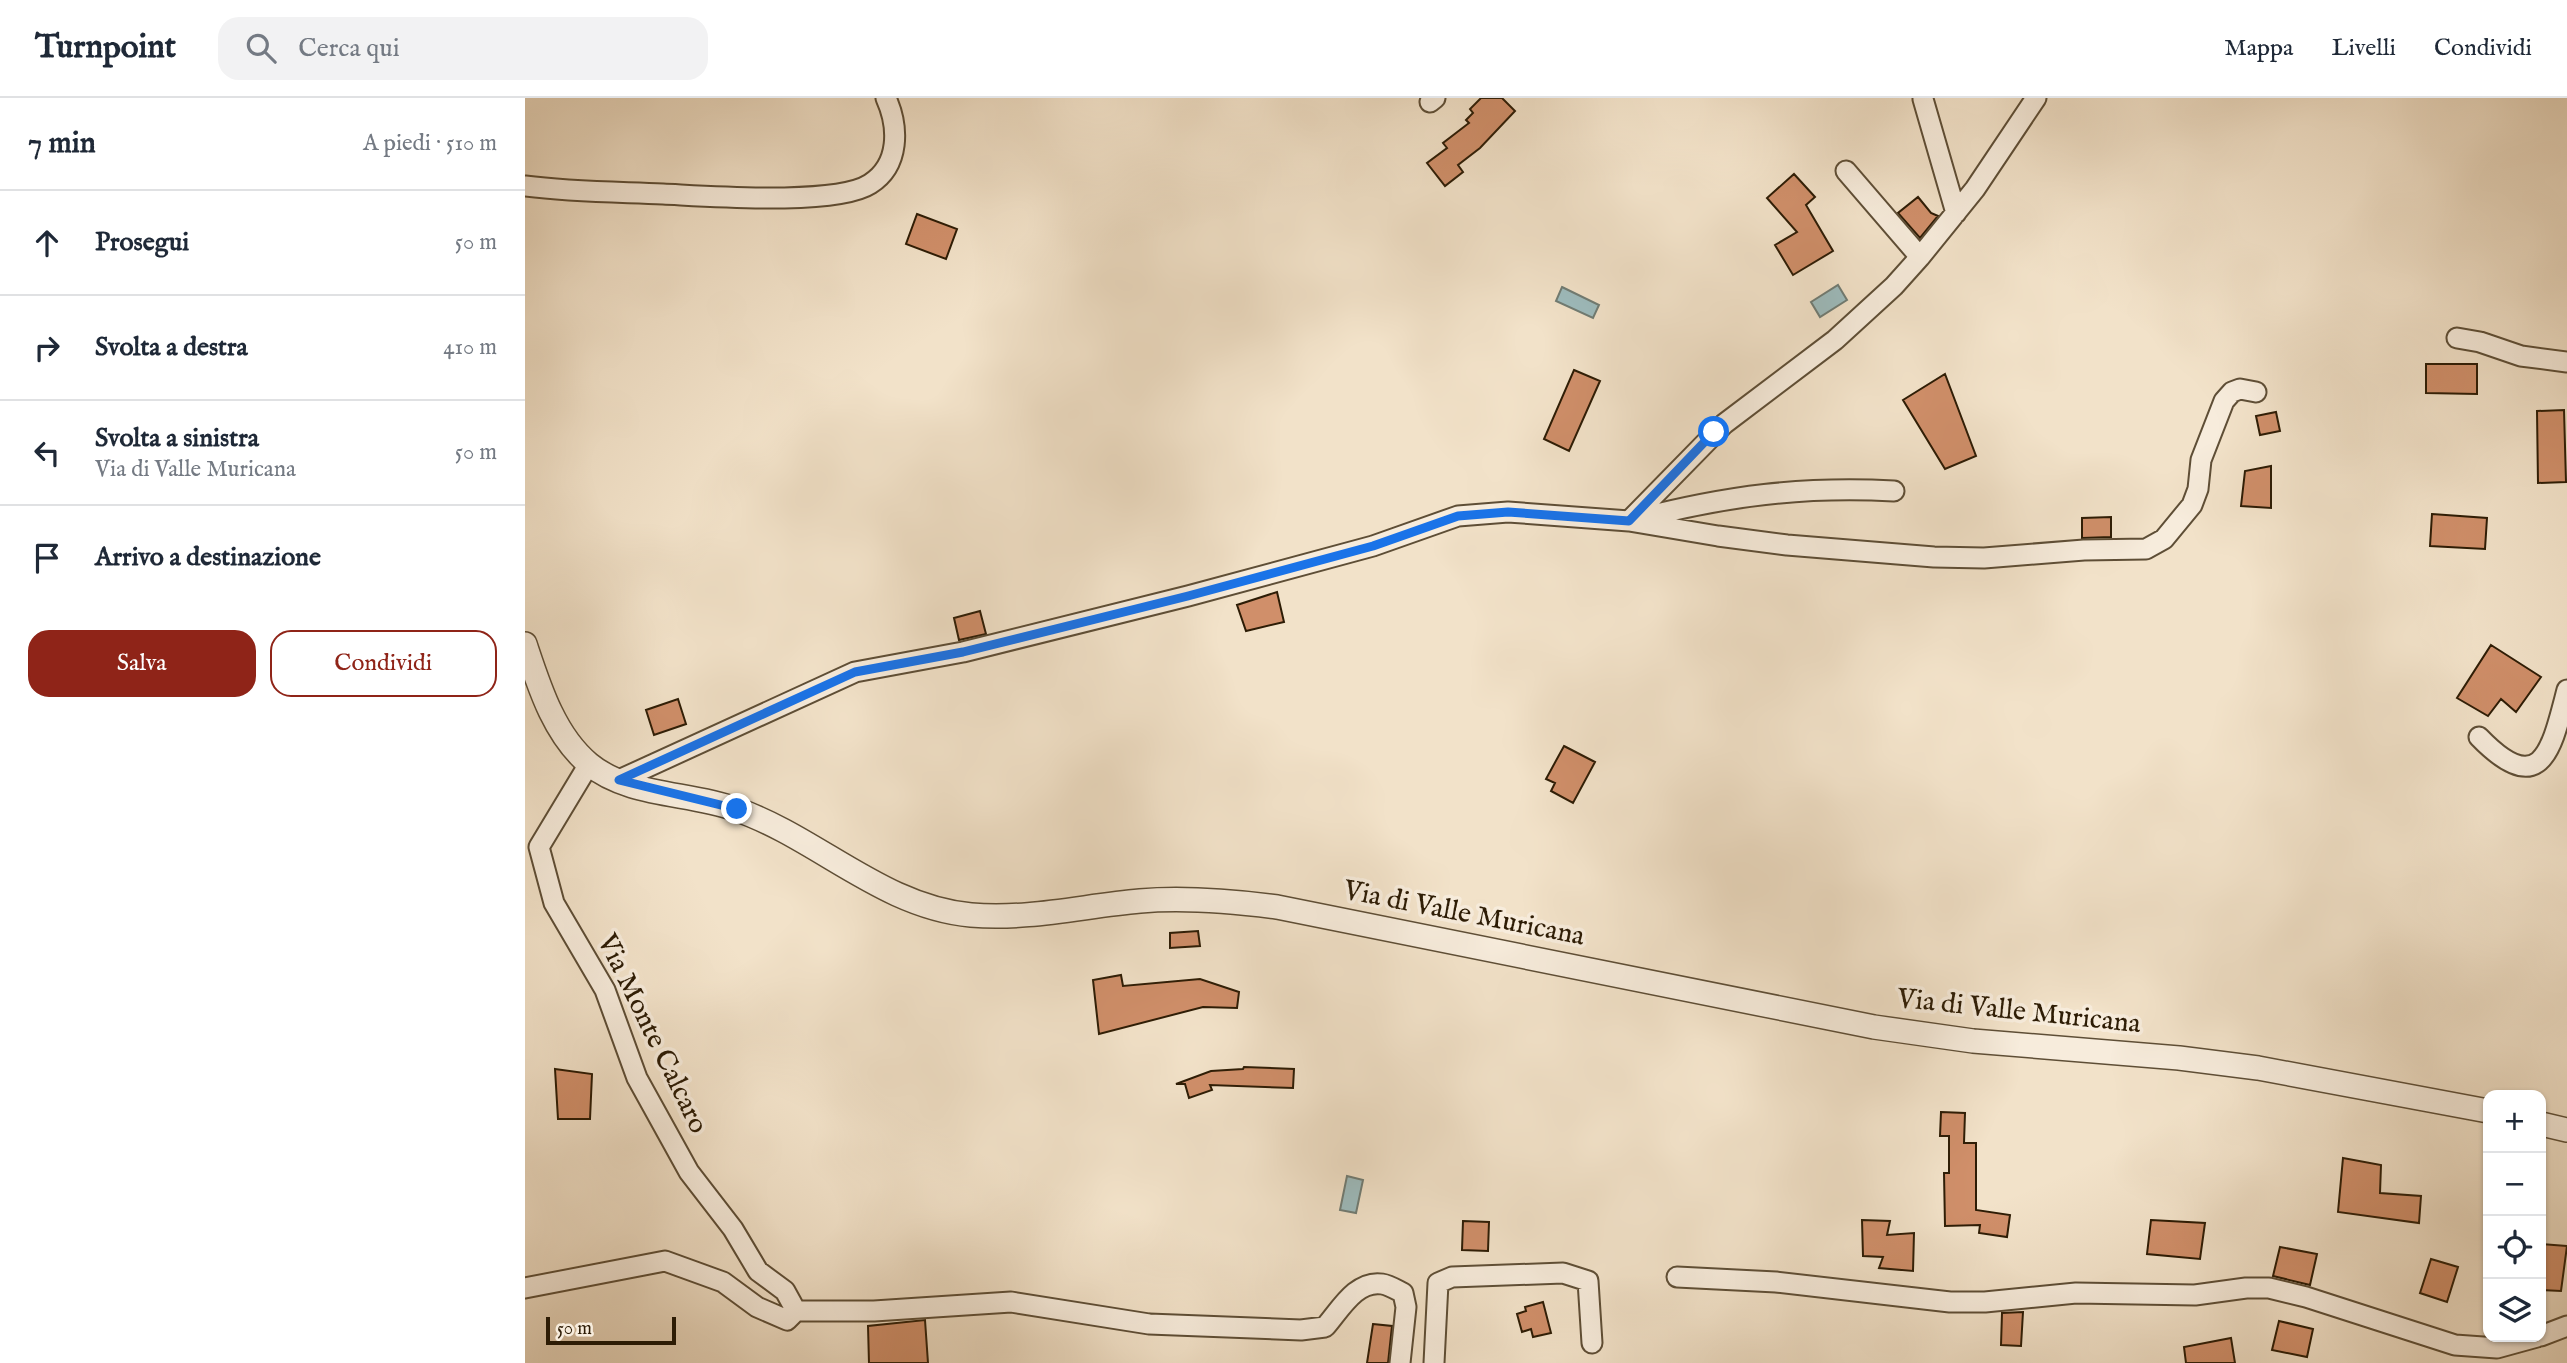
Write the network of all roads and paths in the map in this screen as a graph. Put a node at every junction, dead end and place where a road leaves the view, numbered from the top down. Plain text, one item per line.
1 (886, 98) edge
2 (2036, 98) edge
3 (1923, 99) edge
4 (1846, 171) dead end
5 (525, 186) edge
6 (1956, 213) junction
7 (1920, 257) junction
8 (2457, 338) dead end
9 (2567, 362) edge
10 (2256, 392) dead end
11 (1894, 491) dead end
12 (1629, 521) junction
13 (525, 644) edge
14 (2567, 690) edge
15 (2479, 737) dead end
16 (589, 764) junction
17 (619, 780) junction
18 (2483, 1110) edge
19 (2546, 1125) edge
20 (2567, 1130) edge
21 (1677, 1277) dead end
22 (525, 1287) edge
23 (796, 1311) junction
24 (2567, 1326) edge
25 (2546, 1334) edge
26 (2518, 1342) edge
27 (1592, 1343) dead end
28 (1400, 1363) edge
29 (1434, 1363) edge

1 - 5 street
2 - 6 street
3 - 6 street
4 - 7 street
6 - 7 street
7 - 12 street
8 - 9 street
10 - 12 street
11 - 12 street
12 - 17 street
13 - 16 street, Via di Valle Muricana
14 - 15 street
16 - 17 street, Via di Valle Muricana
16 - 23 street, Via Monte Calcaro
17 - 18 street, Via di Valle Muricana
19 - 20 street
21 - 26 street
22 - 23 street
23 - 28 street
24 - 25 street
27 - 29 street

